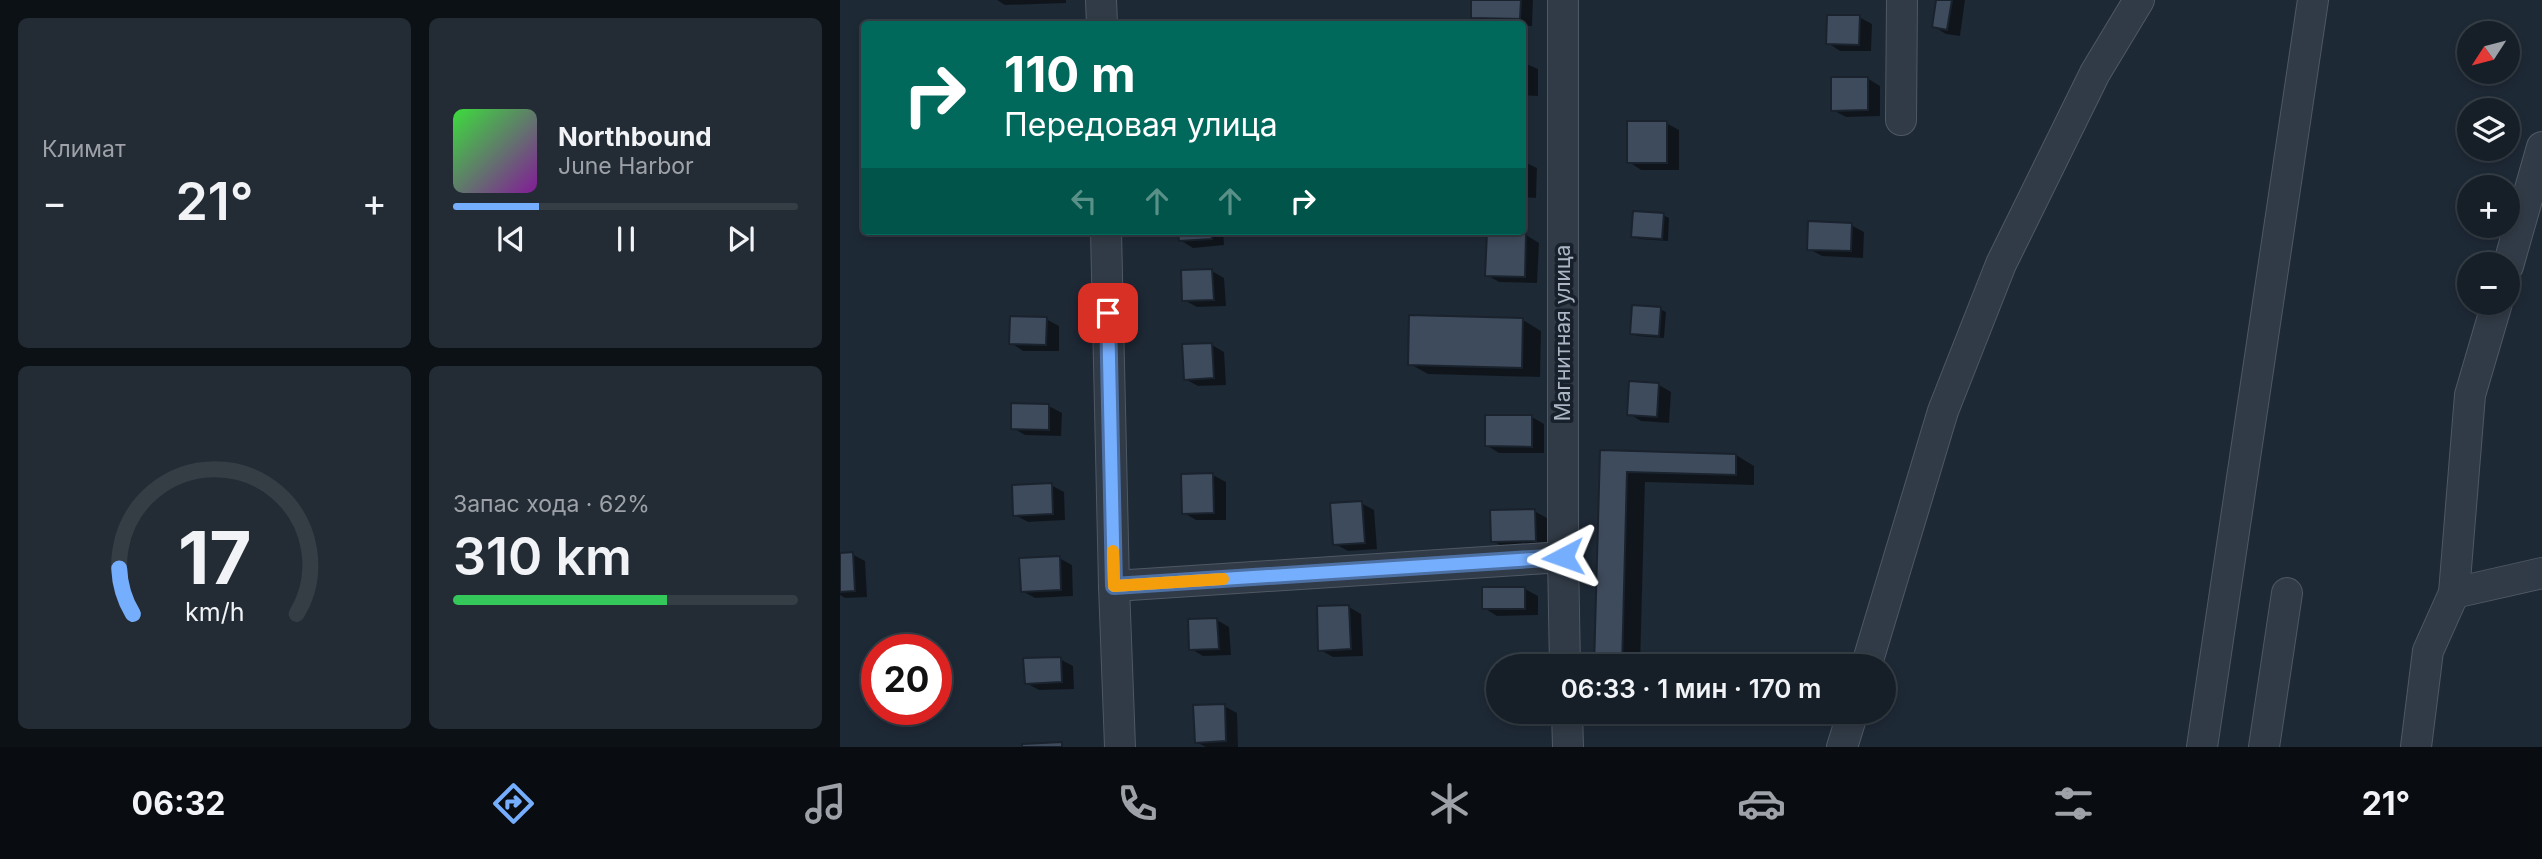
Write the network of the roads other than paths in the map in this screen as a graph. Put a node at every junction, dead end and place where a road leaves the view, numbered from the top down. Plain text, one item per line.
1 (1101, 0) edge
2 (1563, 0) edge
3 (1902, 0) edge
4 (2139, 0) edge
5 (2313, 0) edge
6 (1102, 21) edge
7 (1901, 120) dead end
8 (2542, 147) edge
9 (1106, 235) edge
10 (2512, 252) edge
11 (2493, 315) edge
12 (1563, 557) junction
13 (2542, 573) edge
14 (1114, 586) junction
15 (2287, 593) dead end
16 (2454, 593) junction
17 (1566, 654) edge
18 (1870, 654) edge
19 (1567, 724) edge
20 (1849, 724) edge
21 (1121, 747) edge
22 (1567, 747) edge
23 (1842, 747) edge
24 (2202, 747) edge
25 (2264, 747) edge
26 (2416, 747) edge

1 - 6 street
2 - 12 street, Магнитная улица
3 - 7 street
4 - 18 street
5 - 24 street
8 - 10 street
9 - 14 street
11 - 16 street
12 - 14 street
12 - 17 street, Магнитная улица
13 - 16 street
14 - 21 street
15 - 25 street
16 - 26 street
19 - 22 street
20 - 23 street

